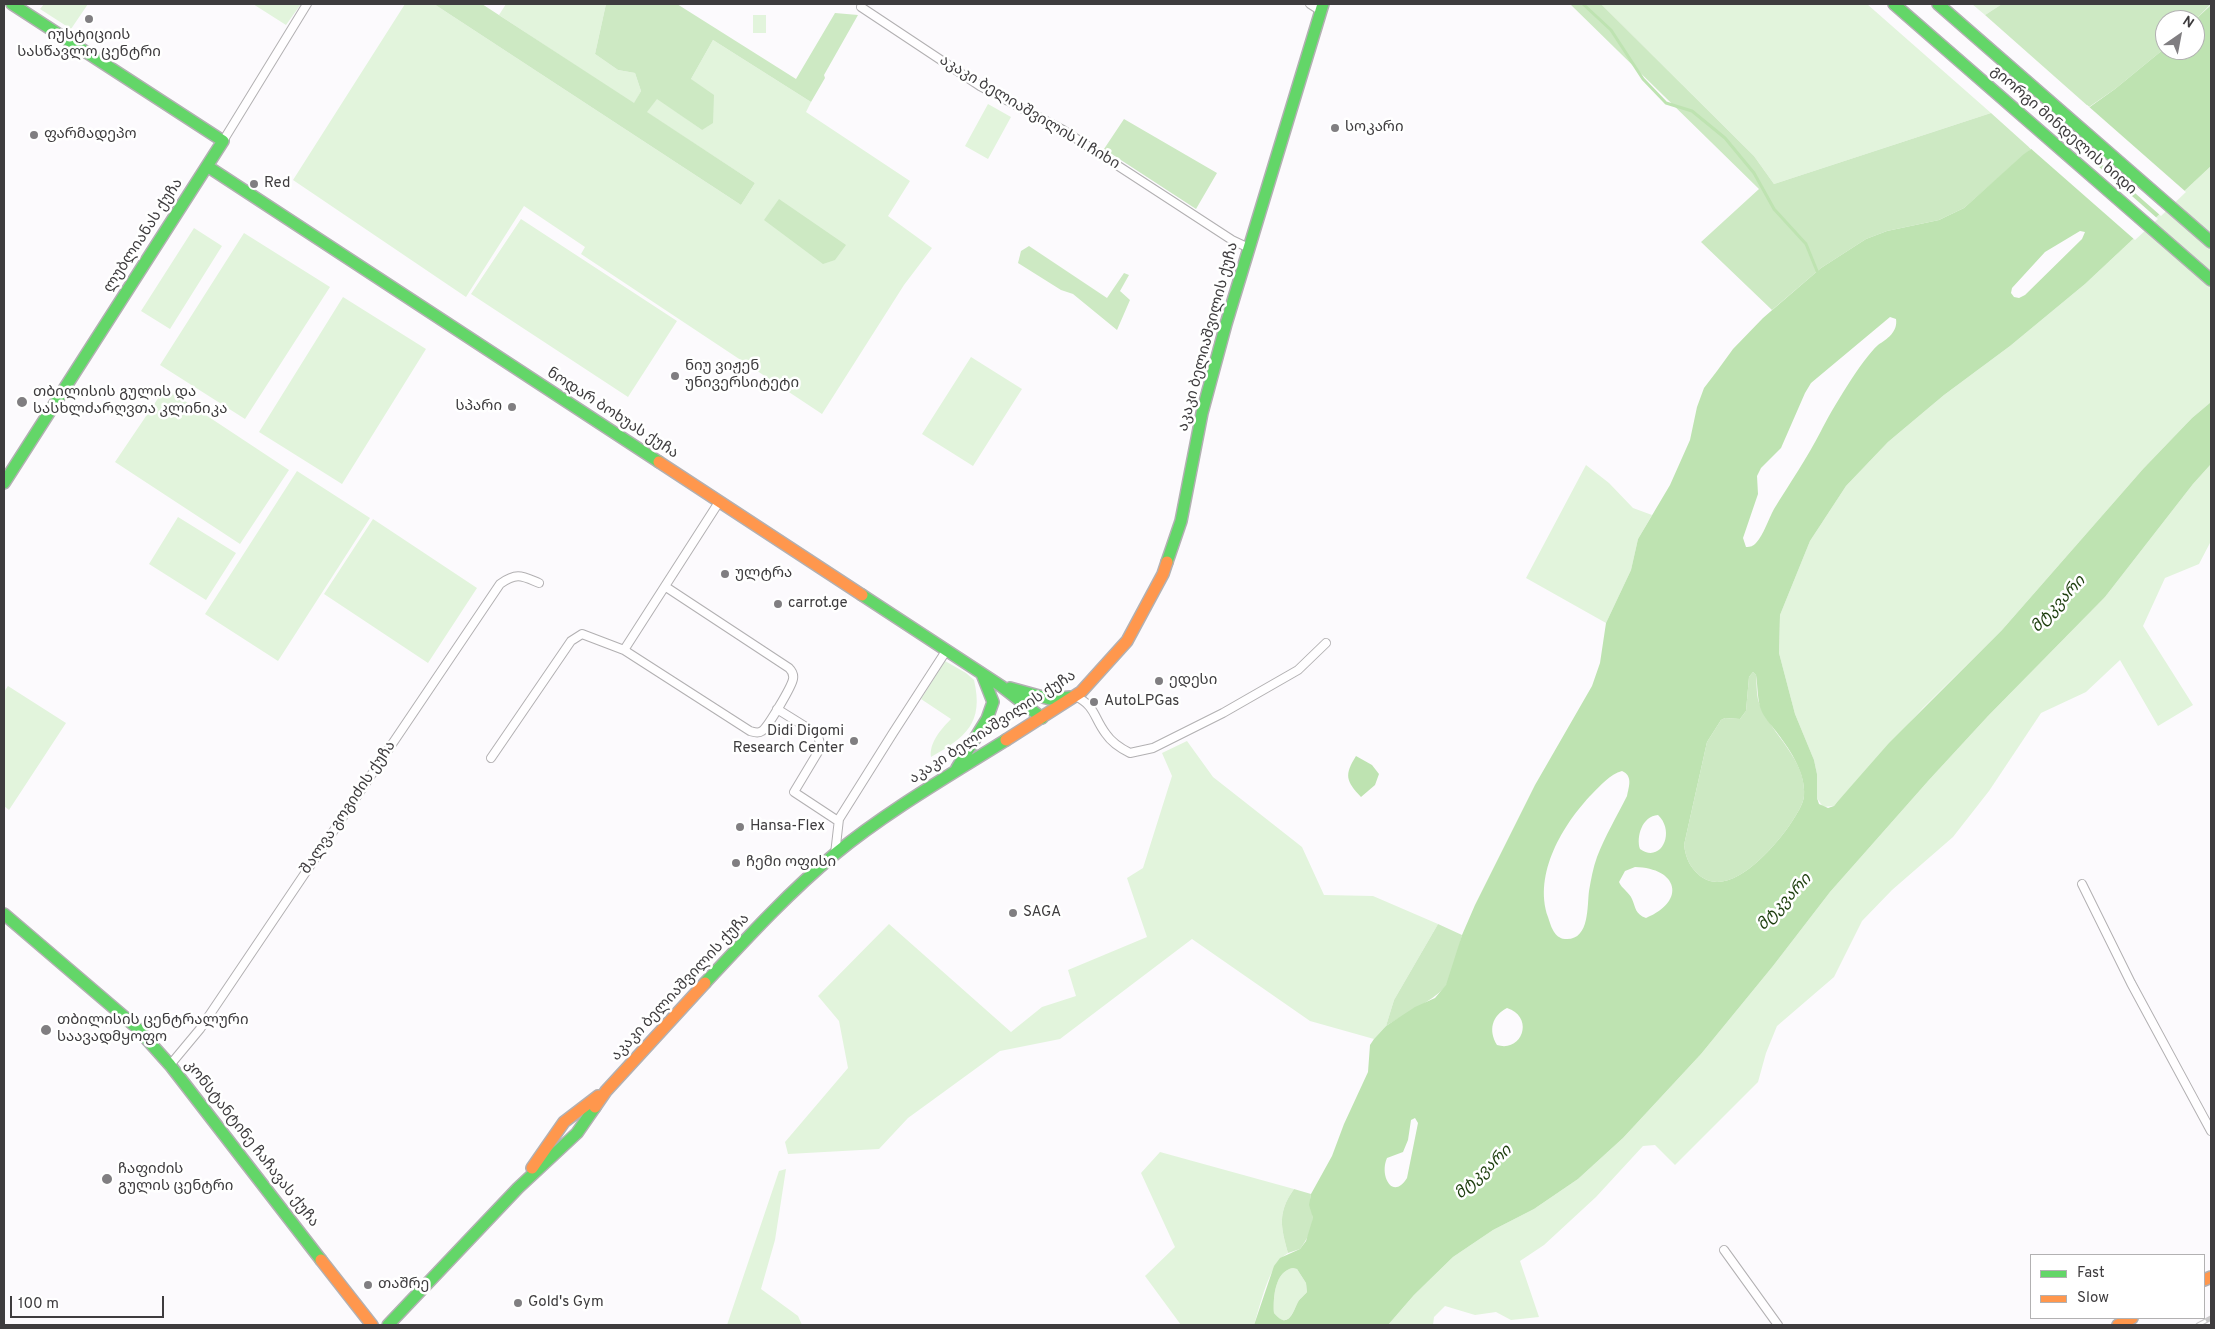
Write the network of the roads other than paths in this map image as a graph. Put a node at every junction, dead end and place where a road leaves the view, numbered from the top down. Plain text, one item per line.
1 (12, 4) edge
2 (307, 4) edge
3 (1310, 4) edge
4 (1894, 4) edge
5 (1938, 4) edge
6 (861, 7) dead end
7 (1322, 7) edge
8 (222, 141) junction
9 (207, 166) junction
10 (2211, 242) edge
11 (1249, 248) junction
12 (2211, 280) edge
13 (4, 482) edge
14 (719, 502) junction
15 (539, 584) dead end
16 (666, 587) junction
17 (1326, 643) dead end
18 (624, 650) junction
19 (946, 651) junction
20 (982, 674) junction
21 (1001, 686) junction
22 (1074, 696) junction
23 (777, 709) junction
24 (1042, 718) junction
25 (491, 758) dead end
26 (956, 772) junction
27 (838, 821) junction
28 (835, 854) junction
29 (2082, 884) dead end
30 (4, 914) edge
31 (170, 1064) junction
32 (606, 1091) junction
33 (564, 1122) junction
34 (2211, 1131) edge
35 (577, 1133) junction
36 (518, 1188) junction
37 (1724, 1250) dead end
38 (2130, 1319) edge
39 (372, 1325) edge
40 (388, 1325) edge
41 (1778, 1325) edge
42 (2118, 1325) edge

1 - 8 main road
2 - 8 street, ლუბლიანას ქუჩა
3 - 7 street
4 - 12 main road, გიორგი მინდელის ხიდი
5 - 10 main road, გიორგი მინდელის ხიდი
6 - 11 street, აკაკი ბელიაშვილის II ჩიხი
7 - 11 main road, აკაკი ბელიაშვილის ქუჩა
8 - 9 main road, ლუბლიანას ქუჩა
9 - 13 main road, ლუბლიანას ქუჩა
9 - 14 main road, ნოდარ ბოხუას ქუჩა
11 - 22 main road, აკაკი ბელიაშვილის ქუჩა
14 - 16 street
14 - 19 main road, ნოდარ ბოხუას ქუჩა
15 - 31 street, შალვა გოგიძის ქუჩა
16 - 18 street
16 - 23 street
17 - 22 street
18 - 23 street
18 - 25 street
19 - 20 main road, ნოდარ ბოხუას ქუჩა
19 - 27 street
20 - 21 main road, ნოდარ ბოხუას ქუჩა
20 - 26 main road
21 - 22 main road
21 - 24 main road
22 - 24 main road, აკაკი ბელიაშვილის ქუჩა
23 - 27 street
24 - 26 main road, აკაკი ბელიაშვილის ქუჩა
26 - 28 main road, აკაკი ბელიაშვილის ქუჩა
27 - 28 street
28 - 32 main road, აკაკი ბელიაშვილის ქუჩა
29 - 34 street
30 - 31 main road, კონსტანტინე ჩაჩავას ქუჩა
31 - 39 main road, კონსტანტინე ჩაჩავას ქუჩა
32 - 33 main road, აკაკი ბელიაშვილის ქუჩა
32 - 35 main road, აკაკი ბელიაშვილის ქუჩა
33 - 35 street
33 - 36 main road, აკაკი ბელიაშვილის ქუჩა
35 - 36 main road, აკაკი ბელიაშვილის ქუჩა
36 - 40 main road, აკაკი ბელიაშვილის ქუჩა
37 - 41 street
38 - 42 main road

